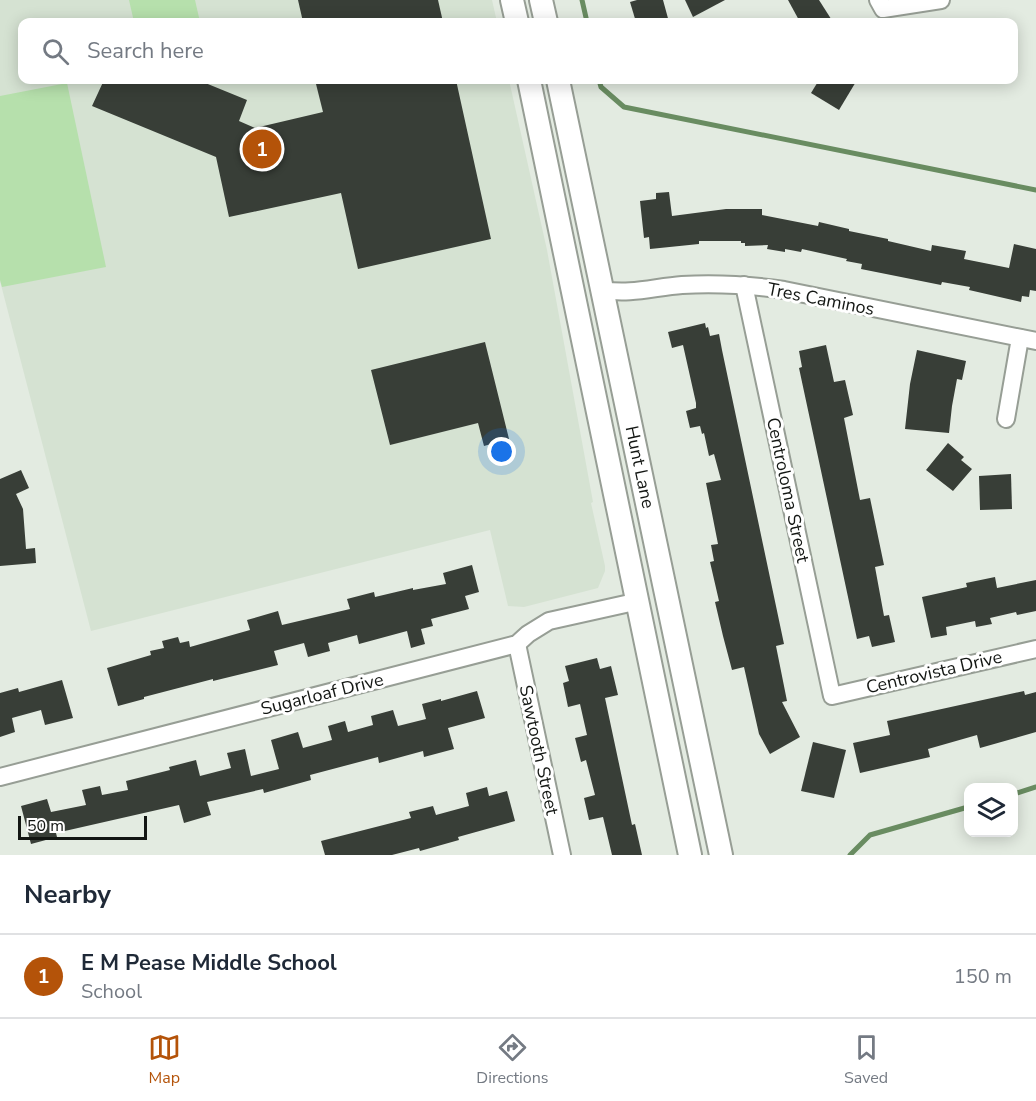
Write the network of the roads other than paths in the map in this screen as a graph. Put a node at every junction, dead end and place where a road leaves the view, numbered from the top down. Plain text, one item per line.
1 (512, 0) edge
2 (541, 0) edge
3 (941, 0) edge
4 (880, 5) edge
5 (516, 18) edge
6 (545, 18) edge
7 (530, 84) edge
8 (559, 84) edge
9 (572, 280) junction
10 (744, 285) junction
11 (603, 290) junction
12 (1028, 340) edge
13 (1006, 418) dead end
14 (605, 438) junction
15 (642, 477) junction
16 (639, 601) junction
17 (517, 644) junction
18 (1036, 649) edge
19 (832, 696) joint
20 (0, 777) edge
21 (562, 855) edge
22 (690, 855) edge
23 (721, 855) edge

1 - 5 main road
2 - 6 main road
3 - 4 street
7 - 9 main road, Hunt Lane
8 - 11 main road, Hunt Lane
9 - 11 main road
9 - 14 main road, Hunt Lane
10 - 11 street, Tres Caminos
10 - 12 street, Tres Caminos
10 - 19 street, Centroloma Street
11 - 15 main road, Hunt Lane
12 - 13 street
14 - 15 main road
14 - 16 main road, Hunt Lane
15 - 23 main road, Hunt Lane
16 - 17 street, Sugarloaf Drive
16 - 22 main road, Hunt Lane
17 - 20 street, Sugarloaf Drive
17 - 21 street, Sawtooth Street
18 - 19 street, Centrovista Drive

